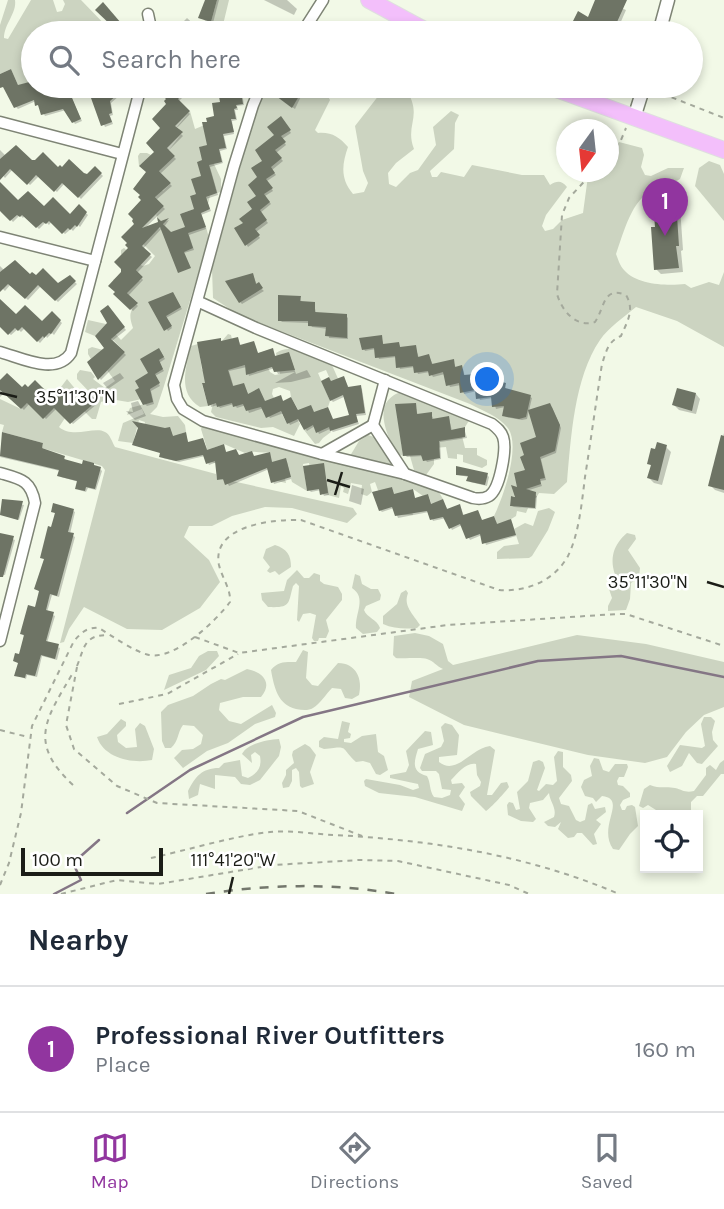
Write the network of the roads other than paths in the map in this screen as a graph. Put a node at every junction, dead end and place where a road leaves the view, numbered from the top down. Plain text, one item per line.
1 (323, 0) edge
2 (369, 0) edge
3 (668, 0) edge
4 (148, 14) dead end
5 (149, 21) edge
6 (310, 21) edge
7 (408, 21) edge
8 (662, 21) edge
9 (138, 98) edge
10 (257, 98) edge
11 (580, 98) edge
12 (640, 98) edge
13 (632, 118) junction
14 (0, 122) edge
15 (724, 150) edge
16 (122, 155) junction
17 (0, 237) edge
18 (95, 261) junction
19 (197, 301) junction
20 (0, 352) edge
21 (385, 380) junction
22 (373, 425) junction
23 (323, 454) junction
24 (0, 473) edge
25 (405, 474) junction
26 (0, 594) edge
27 (12, 597) junction
28 (0, 641) edge

1 - 6 street
2 - 7 main road
3 - 8 street
4 - 5 street
9 - 16 street
10 - 19 street
11 - 13 main road
12 - 13 street
13 - 15 main road
14 - 16 street
16 - 18 street
17 - 18 street
18 - 20 street
19 - 21 street
19 - 23 street
21 - 22 street
21 - 25 street
22 - 23 street
22 - 25 street
23 - 25 street
24 - 27 street
26 - 27 street
27 - 28 street

